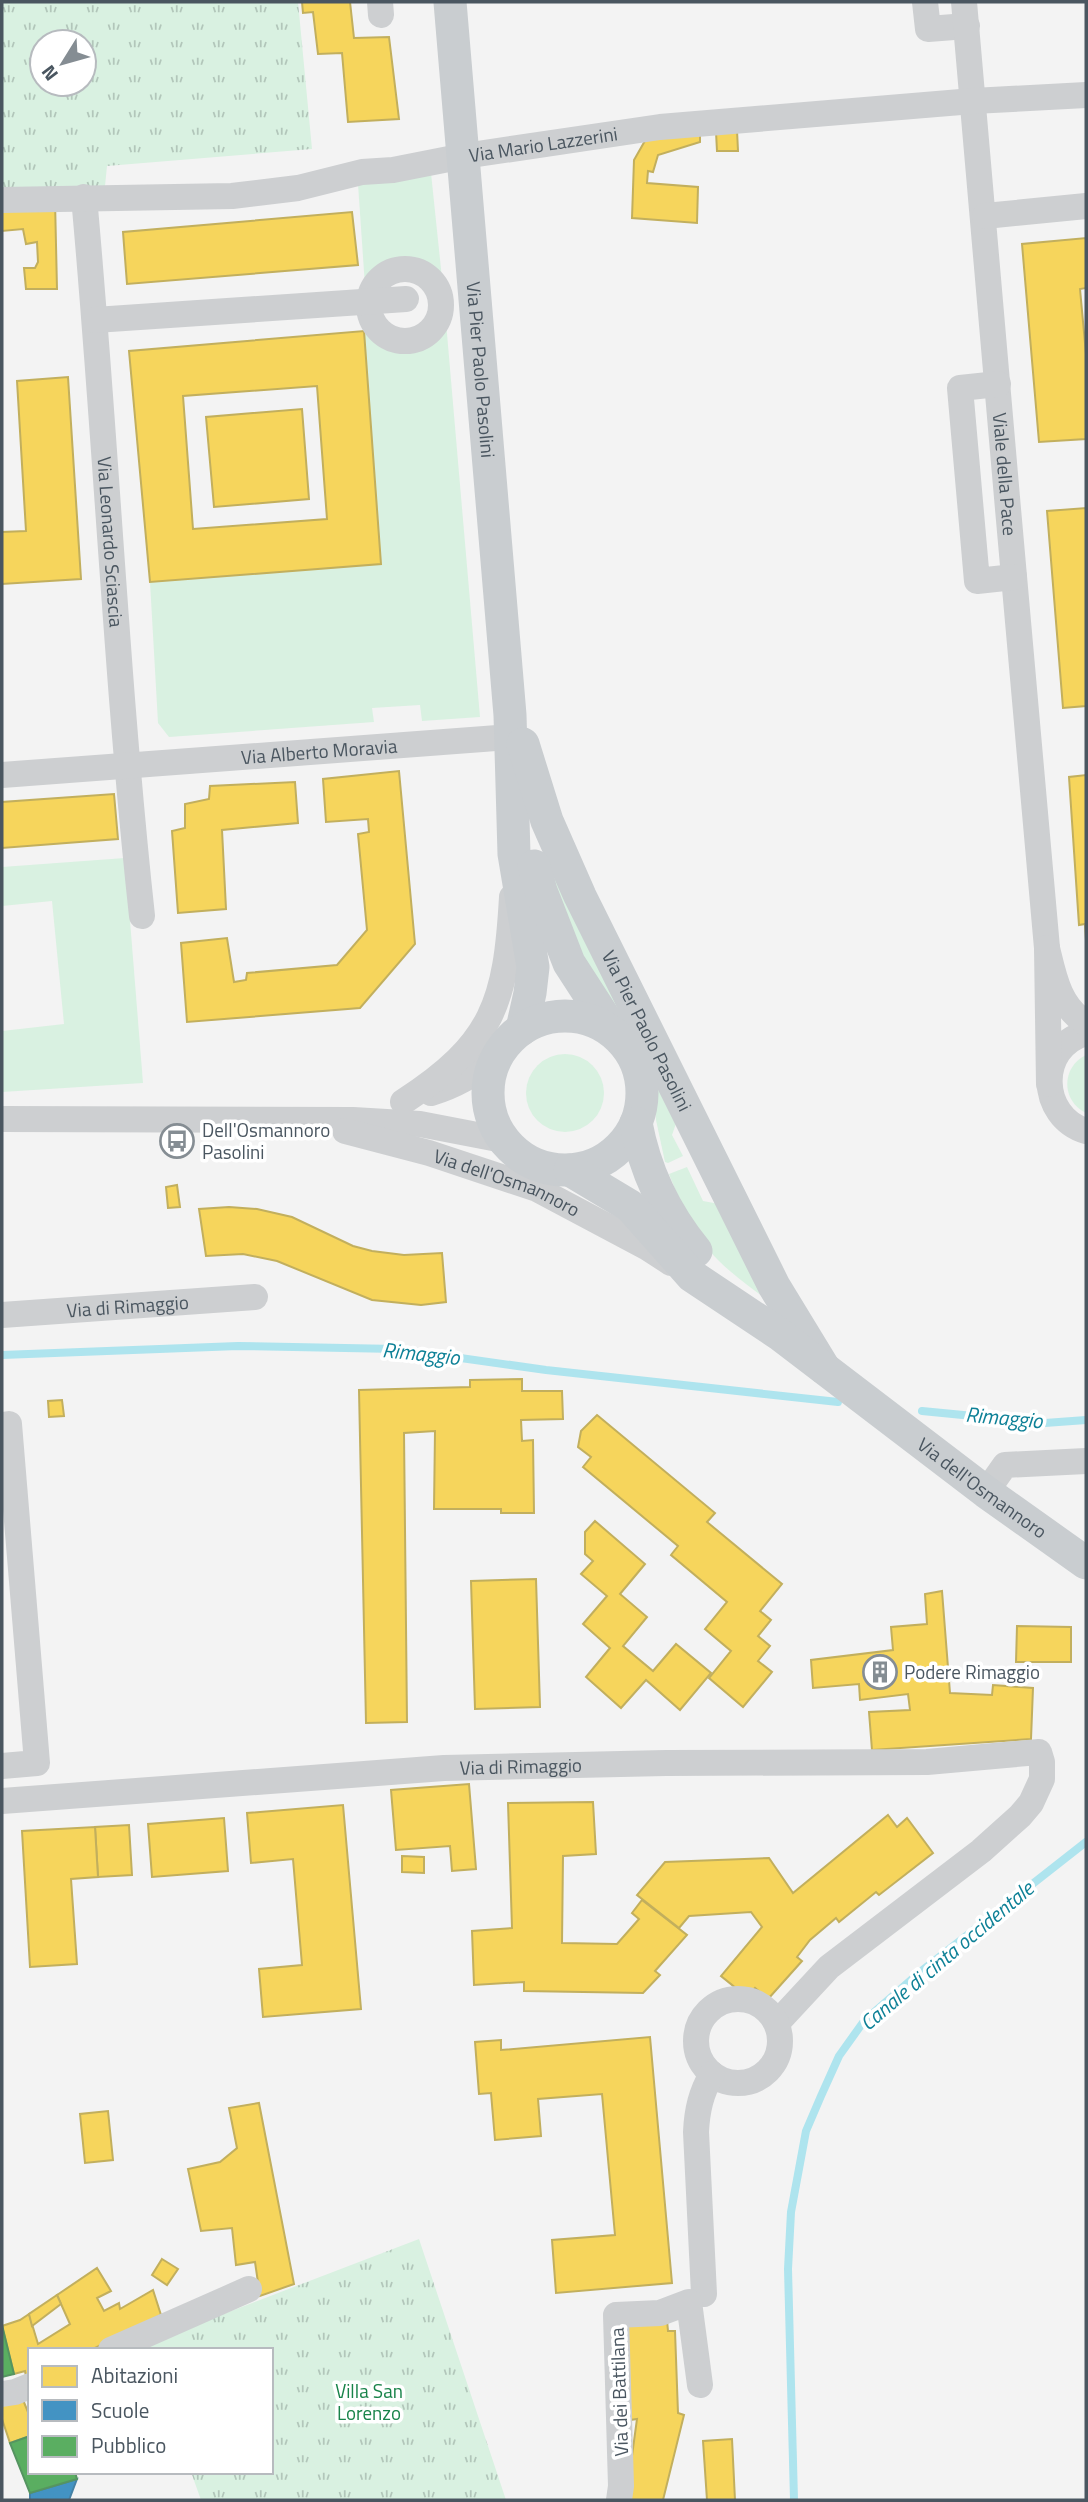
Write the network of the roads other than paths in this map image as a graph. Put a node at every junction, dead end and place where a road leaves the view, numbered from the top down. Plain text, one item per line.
1 (451, 2) edge
2 (925, 2) edge
3 (966, 14) edge
4 (1086, 95) edge
5 (973, 101) junction
6 (464, 156) junction
7 (84, 197) junction
8 (2, 200) edge
9 (1086, 206) edge
10 (985, 216) junction
11 (407, 299) dead end
12 (95, 320) junction
13 (998, 384) junction
14 (1014, 577) junction
15 (507, 677) junction
16 (510, 726) junction
17 (127, 764) junction
18 (2, 775) edge
19 (514, 854) junction
20 (142, 916) dead end
21 (1047, 948) junction
22 (1086, 1023) edge
23 (522, 1029) junction
24 (1086, 1033) edge
25 (617, 1035) junction
26 (496, 1057) junction
27 (1049, 1084) junction
28 (403, 1102) junction
29 (2, 1119) edge
30 (353, 1120) junction
31 (306, 1121) junction
32 (636, 1124) junction
33 (1086, 1131) edge
34 (503, 1140) junction
35 (570, 1170) junction
36 (692, 1276) junction
37 (255, 1297) dead end
38 (2, 1315) edge
39 (779, 1334) junction
40 (824, 1368) junction
41 (2, 1425) edge
42 (1086, 1461) edge
43 (986, 1492) junction
44 (1086, 1563) edge
45 (2, 1766) edge
46 (2, 1801) edge
47 (777, 2024) junction
48 (712, 2074) junction
49 (248, 2289) dead end
50 (704, 2294) dead end
51 (115, 2348) edge
52 (700, 2385) dead end
53 (28, 2387) edge
54 (2, 2394) edge
55 (619, 2500) edge

1 - 6 main road, Via Pier Paolo Pasolini
2 - 3 street
3 - 5 street, Viale della Pace
4 - 5 street, Via Mario Lazzerini
5 - 6 street, Via Mario Lazzerini
5 - 10 street, Viale della Pace
6 - 7 street, Via Mario Lazzerini
6 - 15 main road, Via Pier Paolo Pasolini
7 - 8 street, Via Mario Lazzerini
7 - 12 street, Via Leonardo Sciascia
9 - 10 street
10 - 13 street, Viale della Pace
11 - 12 street
12 - 17 street, Via Leonardo Sciascia
13 - 14 street, Viale della Pace
13 - 14 street
14 - 21 street, Viale della Pace
15 - 16 main road, Via Pier Paolo Pasolini
15 - 40 main road, Via Pier Paolo Pasolini
16 - 17 street, Via Alberto Moravia
16 - 19 main road, Via Pier Paolo Pasolini
16 - 25 main road, Via Pier Paolo Pasolini
17 - 18 street, Via Alberto Moravia
17 - 20 street
19 - 23 main road, Via Pier Paolo Pasolini
19 - 28 street, Via Pier Paolo Pasolini
21 - 22 street, Viale della Pace
21 - 27 street, Viale della Pace
23 - 25 main road, Via dell'Osmannoro
23 - 26 main road, Via dell'Osmannoro
24 - 27 street
25 - 32 main road, Via dell'Osmannoro
26 - 28 street, Via dell'Osmannoro
26 - 34 main road, Via dell'Osmannoro
27 - 33 street, Viale della Pace
28 - 30 street, Via dell'Osmannoro
29 - 31 street, Via dell'Osmannoro
30 - 31 street, Via dell'Osmannoro
30 - 34 street, Via dell'Osmannoro
31 - 36 street, Via dell'Osmannoro
32 - 35 main road, Via dell'Osmannoro
32 - 39 main road, Via dell'Osmannoro
34 - 35 main road, Via dell'Osmannoro
35 - 36 main road, Via dell'Osmannoro
36 - 39 main road, Via dell'Osmannoro
37 - 38 street, Via di Rimaggio
39 - 40 main road, Via dell'Osmannoro
40 - 43 main road, Via dell'Osmannoro
41 - 45 street
42 - 43 street
43 - 44 main road, Via dell'Osmannoro
46 - 47 street, Via di Rimaggio
47 - 48 street
47 - 48 street
48 - 50 street
49 - 51 street
52 - 55 street, Via dei Battilana
53 - 54 street

